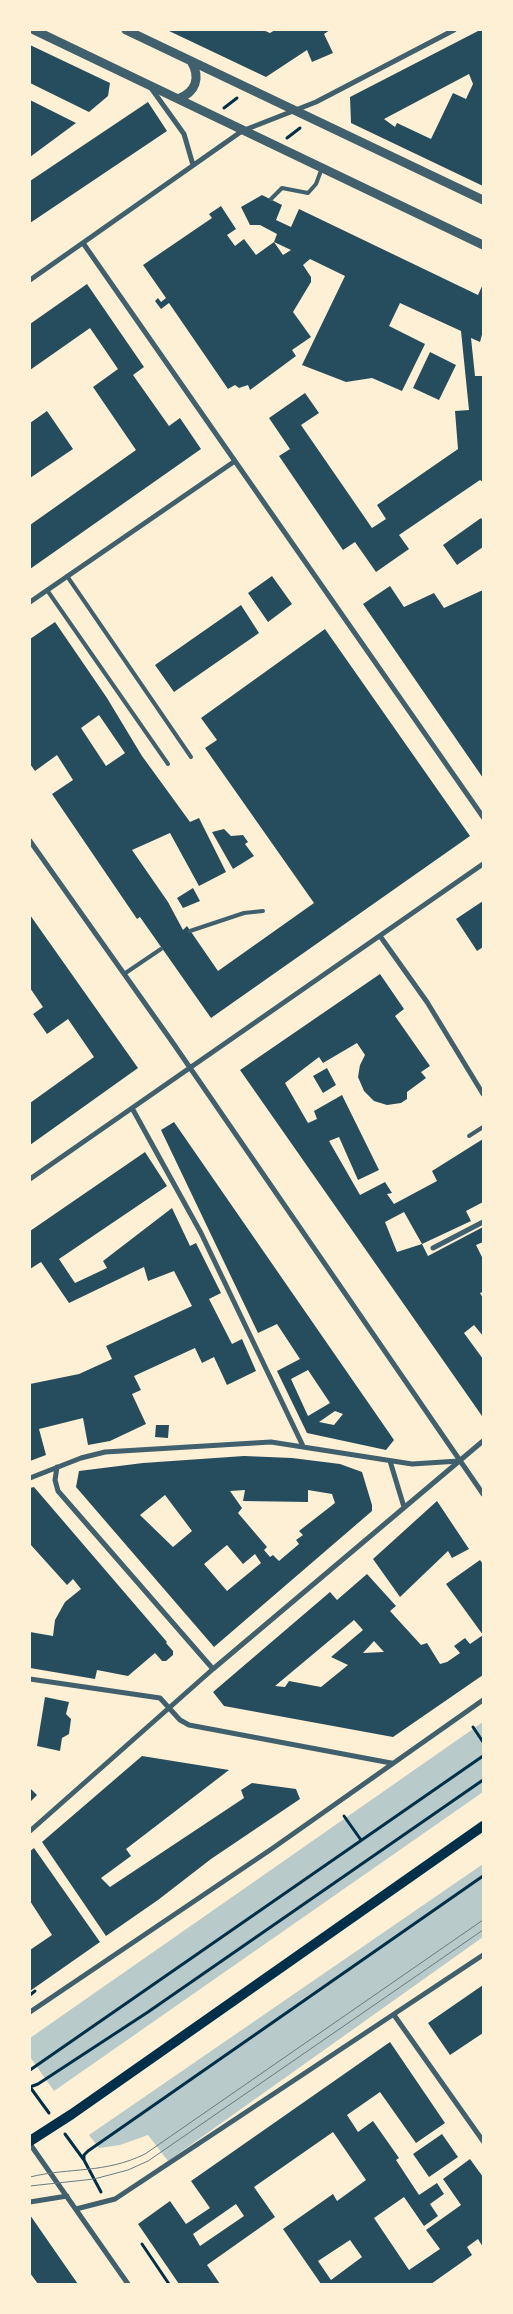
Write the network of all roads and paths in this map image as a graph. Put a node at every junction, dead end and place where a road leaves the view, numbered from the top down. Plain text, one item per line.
1 (34, 30) edge
2 (126, 30) edge
3 (454, 30) edge
4 (191, 61) junction
5 (150, 86) junction
6 (238, 98) dead end
7 (178, 99) junction
8 (225, 107) dead end
9 (295, 110) junction
10 (300, 128) dead end
11 (242, 130) junction
12 (286, 138) dead end
13 (193, 165) junction
14 (322, 168) junction
15 (271, 199) dead end
16 (483, 200) edge
17 (83, 243) junction
18 (483, 245) edge
19 (30, 280) edge
20 (235, 461) junction
21 (67, 576) junction
22 (47, 590) junction
23 (30, 602) edge
24 (191, 757) dead end
25 (168, 764) dead end
26 (483, 817) edge
27 (30, 841) edge
28 (483, 864) edge
29 (263, 911) dead end
30 (190, 931) dead end
31 (380, 936) junction
32 (161, 949) dead end
33 (124, 974) junction
34 (190, 1068) junction
35 (483, 1094) edge
36 (132, 1108) junction
37 (483, 1127) edge
38 (469, 1136) dead end
39 (30, 1179) edge
40 (483, 1222) edge
41 (433, 1248) dead end
42 (483, 1441) edge
43 (303, 1446) junction
44 (390, 1461) junction
45 (460, 1461) junction
46 (57, 1467) junction
47 (30, 1478) edge
48 (483, 1494) edge
49 (404, 1508) junction
50 (213, 1669) junction
51 (30, 1679) edge
52 (483, 1700) edge
53 (169, 1708) junction
54 (473, 1727) dead end
55 (483, 1742) edge
56 (483, 1756) edge
57 (391, 1763) junction
58 (483, 1780) edge
59 (344, 1816) dead end
60 (483, 1826) edge
61 (30, 1831) edge
62 (361, 1840) junction
63 (483, 1876) edge
64 (483, 1955) edge
65 (35, 1991) dead end
66 (30, 1995) edge
67 (30, 2012) edge
68 (394, 2015) junction
69 (30, 2070) edge
70 (30, 2087) edge
71 (483, 2141) edge
72 (30, 2142) edge
73 (99, 2187) dead end
74 (67, 2196) junction
75 (30, 2202) edge
76 (76, 2209) junction
77 (142, 2244) dead end
78 (128, 2284) edge
79 (169, 2284) edge

1 - 5 street
2 - 4 street
3 - 9 street
4 - 7 street
4 - 9 street
5 - 7 street
5 - 13 street
6 - 8 path
7 - 11 street
9 - 11 street
9 - 16 street
10 - 12 path
11 - 13 street
11 - 14 street
13 - 17 street
14 - 15 lane
14 - 18 street
17 - 19 street
17 - 20 street
20 - 21 street
20 - 26 street
21 - 22 street
21 - 24 lane
22 - 23 street
22 - 25 lane
27 - 33 street
28 - 31 street
29 - 30 lane
31 - 34 street
31 - 35 street
32 - 33 lane
33 - 34 street
34 - 36 street
34 - 45 street
36 - 39 street
36 - 43 street
37 - 38 lane
40 - 41 street
42 - 45 street
43 - 44 street
43 - 46 street
44 - 45 street
44 - 49 street
45 - 48 street
45 - 49 street
46 - 47 street
46 - 50 street
49 - 50 street
50 - 53 street
51 - 53 street
52 - 57 street
53 - 57 street
53 - 61 street
54 - 55 path
56 - 62 path
57 - 67 street
58 - 70 path
59 - 62 path
60 - 72 main road
62 - 69 path
63 - 73 path
64 - 68 street
65 - 66 path
68 - 71 street
68 - 76 street
72 - 74 street
74 - 75 street
74 - 76 street
76 - 78 street
77 - 79 path

